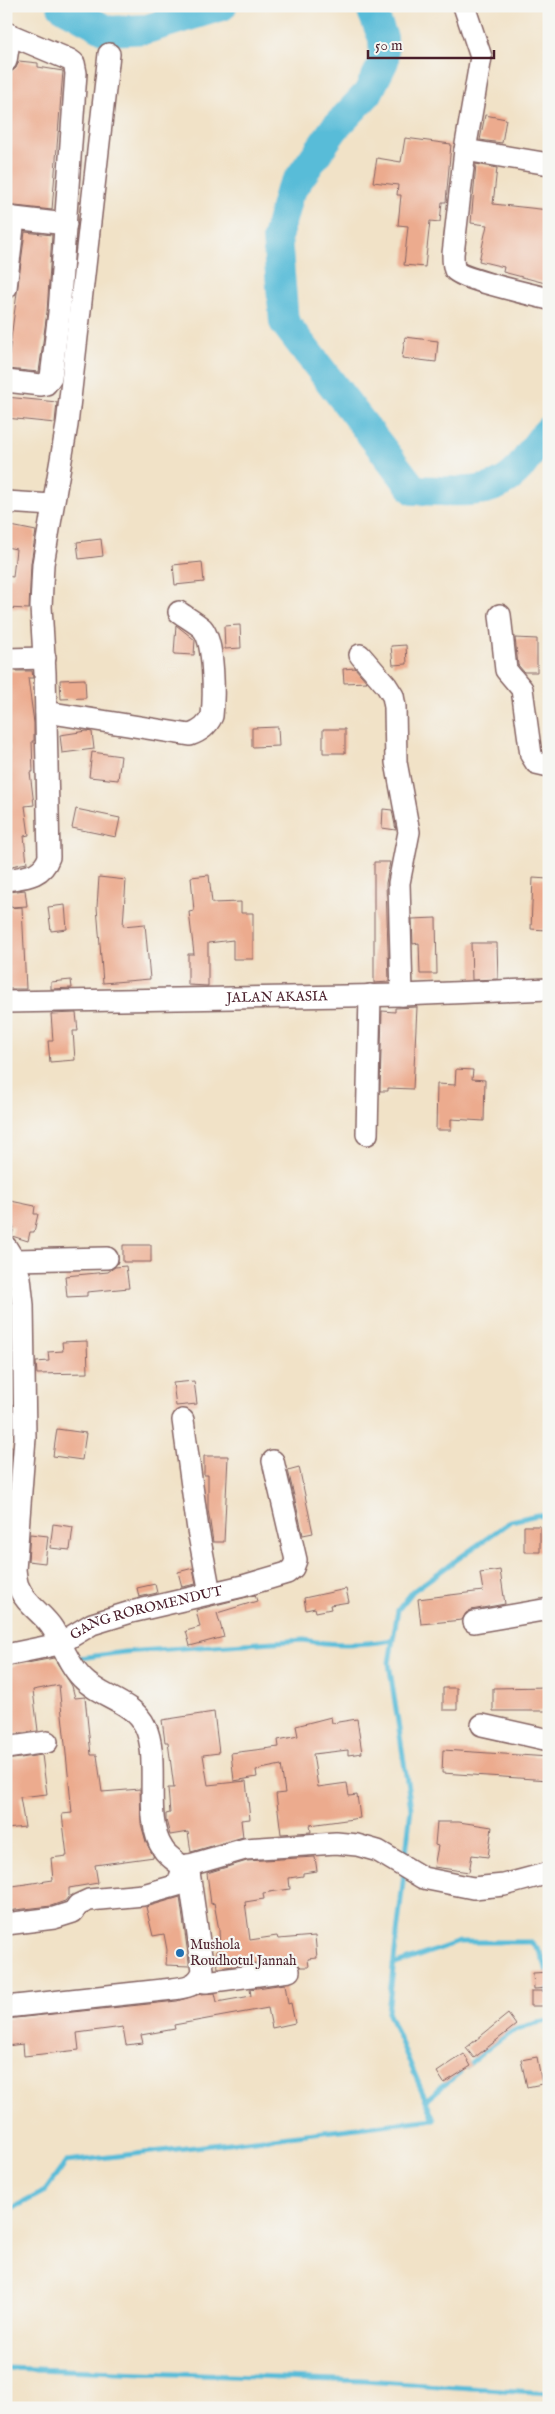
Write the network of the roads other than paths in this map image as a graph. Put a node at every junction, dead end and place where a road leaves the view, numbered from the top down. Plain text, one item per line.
1 (464, 6) edge
2 (8, 34) edge
3 (109, 54) dead end
4 (6, 61) edge
5 (465, 150) junction
6 (549, 164) edge
7 (10, 217) edge
8 (66, 224) junction
9 (6, 288) edge
10 (549, 299) edge
11 (6, 381) edge
12 (6, 502) edge
13 (52, 505) junction
14 (179, 612) dead end
15 (500, 615) dead end
16 (360, 655) dead end
17 (45, 658) junction
18 (6, 659) edge
19 (46, 712) junction
20 (549, 766) edge
21 (6, 880) edge
22 (549, 989) edge
23 (370, 995) junction
24 (402, 995) junction
25 (6, 1002) edge
26 (367, 1134) dead end
27 (10, 1254) edge
28 (107, 1258) dead end
29 (183, 1420) dead end
30 (273, 1461) dead end
31 (14, 1490) edge
32 (210, 1593) junction
33 (549, 1609) edge
34 (474, 1622) dead end
35 (60, 1644) junction
36 (6, 1655) edge
37 (482, 1725) dead end
38 (549, 1740) edge
39 (47, 1742) dead end
40 (6, 1748) edge
41 (185, 1866) junction
42 (549, 1873) edge
43 (6, 1924) edge
44 (289, 1972) dead end
45 (198, 1981) junction
46 (6, 2007) edge

1 - 5 street
2 - 4 street
2 - 8 street
3 - 13 street
5 - 6 street
5 - 10 street
7 - 8 street
7 - 9 street
8 - 11 street
12 - 13 street
13 - 17 street
14 - 19 street
15 - 20 street
16 - 24 street
17 - 18 street
17 - 19 street
19 - 21 street
22 - 24 street, JALAN AKASIA
23 - 24 street, JALAN AKASIA
23 - 25 street, JALAN AKASIA
23 - 26 street
27 - 28 street
27 - 31 street
29 - 32 street
30 - 32 street, GANG ROROMENDUT
31 - 35 street
32 - 35 street, GANG ROROMENDUT
33 - 34 street
35 - 36 street, GANG ROROMENDUT
35 - 41 street
37 - 38 street
39 - 40 street
41 - 42 street
41 - 43 street
41 - 45 street
44 - 45 street
45 - 46 street

